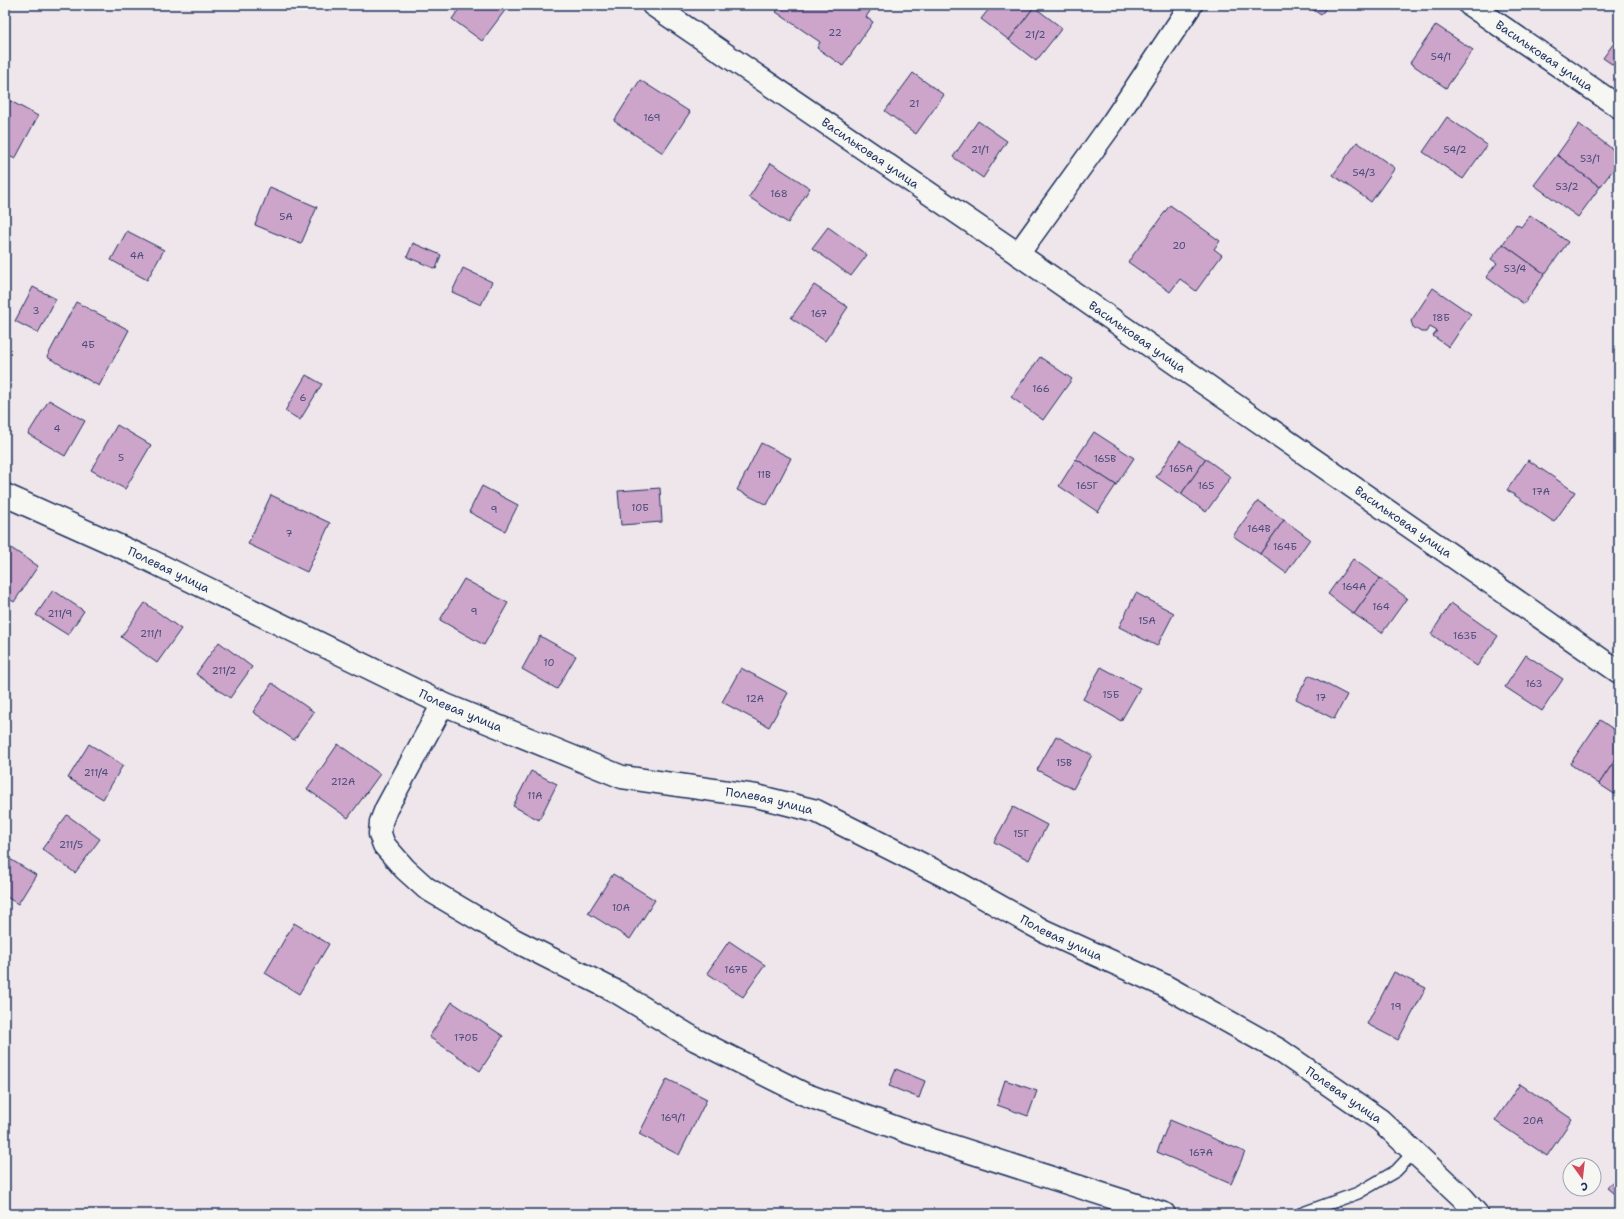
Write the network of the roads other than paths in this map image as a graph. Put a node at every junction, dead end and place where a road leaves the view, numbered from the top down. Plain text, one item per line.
1 (653, 5) edge
2 (1191, 5) edge
3 (1470, 5) edge
4 (1619, 107) edge
5 (1018, 254) junction
6 (5, 494) edge
7 (1619, 672) edge
8 (444, 704) junction
9 (1413, 1152) junction
10 (1164, 1214) edge
11 (1300, 1214) edge
12 (1477, 1214) edge

1 - 5 street, Васильковая улица
2 - 5 street
3 - 4 street, Васильковая улица
5 - 7 street, Васильковая улица
6 - 8 street, Полевая улица
8 - 9 street, Полевая улица
8 - 10 street
9 - 11 lane
9 - 12 street, Полевая улица

